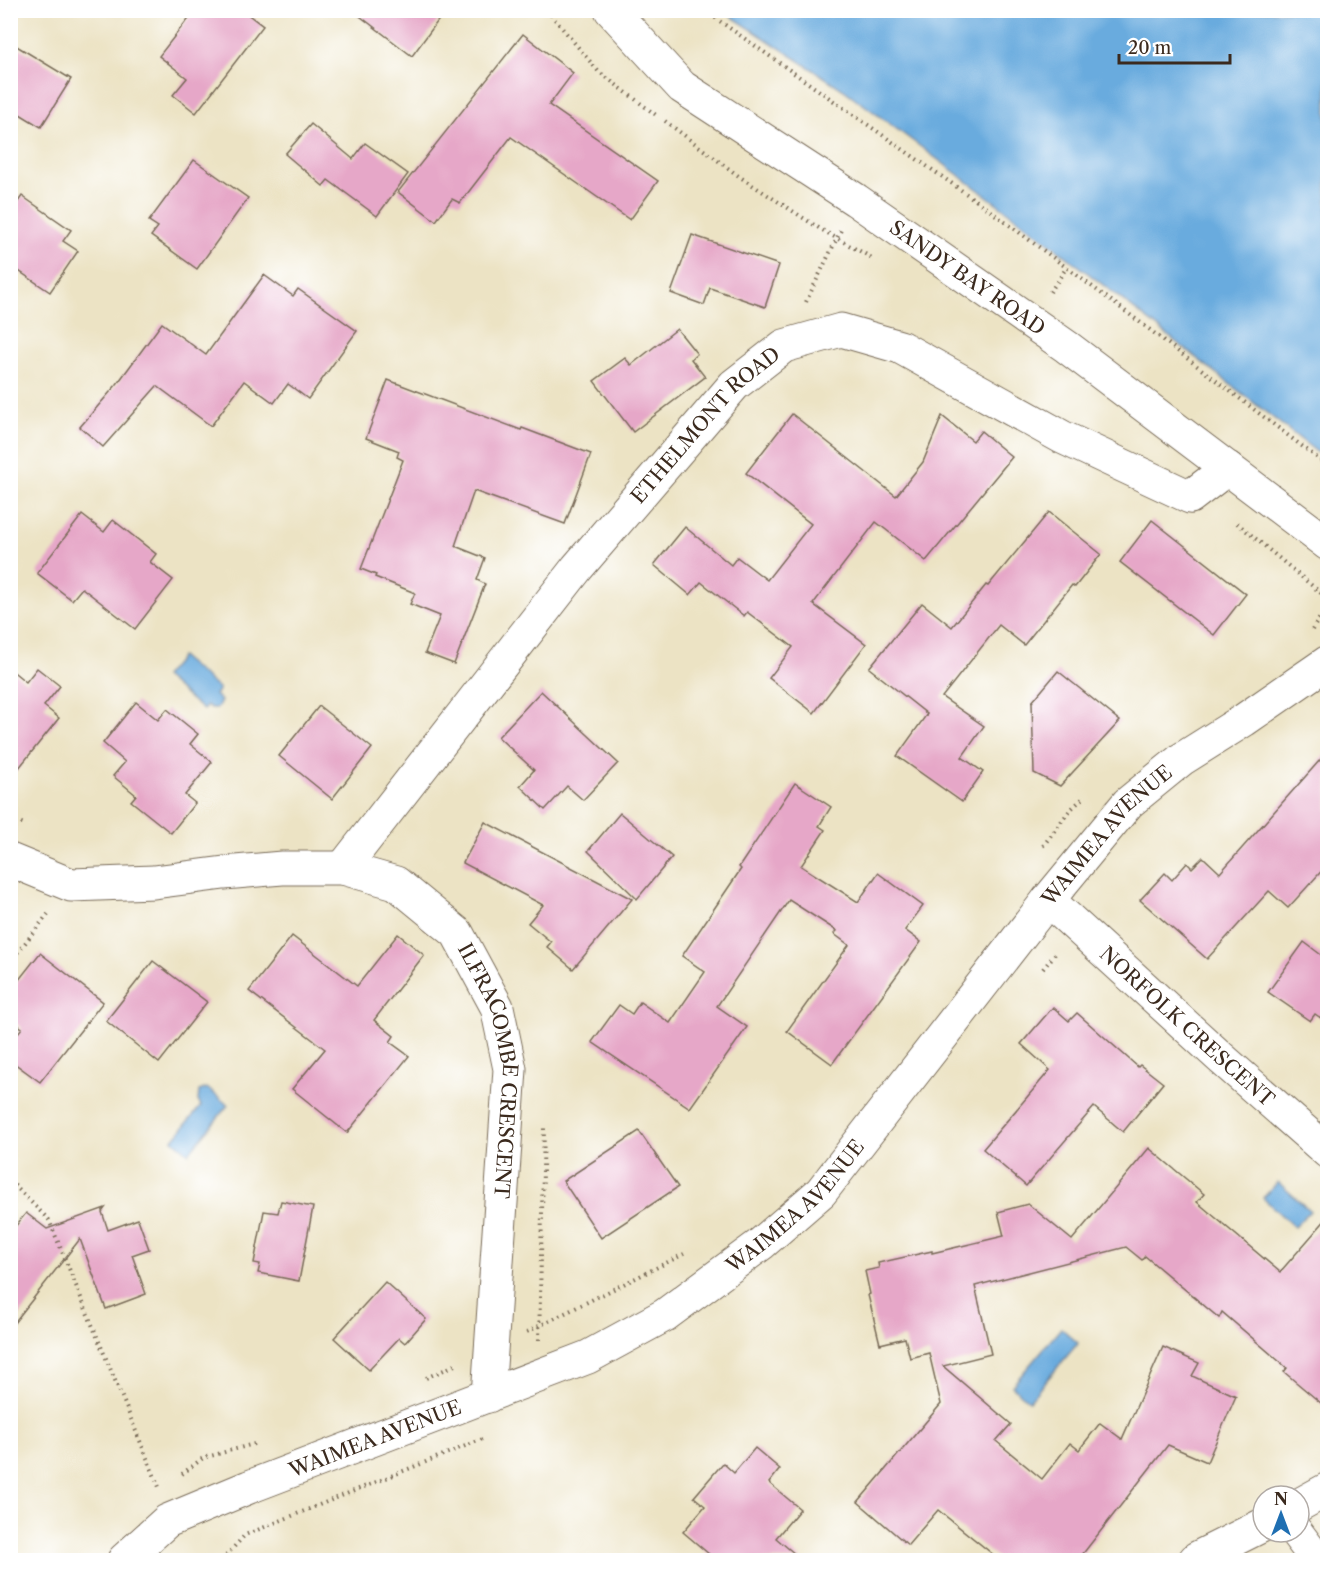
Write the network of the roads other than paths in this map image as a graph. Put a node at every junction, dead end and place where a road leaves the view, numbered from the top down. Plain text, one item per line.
1 (611, 10) edge
2 (1228, 468) junction
3 (1328, 544) edge
4 (1328, 662) edge
5 (10, 860) edge
6 (344, 868) junction
7 (1048, 900) junction
8 (1328, 1152) edge
9 (488, 1396) junction
10 (1328, 1489) edge
11 (1311, 1498) edge
12 (1251, 1531) edge
13 (1305, 1544) edge
14 (124, 1560) edge
15 (1195, 1560) edge
16 (1317, 1560) edge

1 - 2 street, SANDY BAY ROAD
2 - 3 street, SANDY BAY ROAD
2 - 6 street, ETHELMONT ROAD
4 - 7 street, WAIMEA AVENUE
5 - 6 street, ILFRACOMBE CRESCENT
6 - 9 street, ILFRACOMBE CRESCENT
7 - 8 street, NORFOLK CRESCENT
7 - 9 street, WAIMEA AVENUE
9 - 14 street, WAIMEA AVENUE
10 - 11 street
12 - 15 street
13 - 16 street

